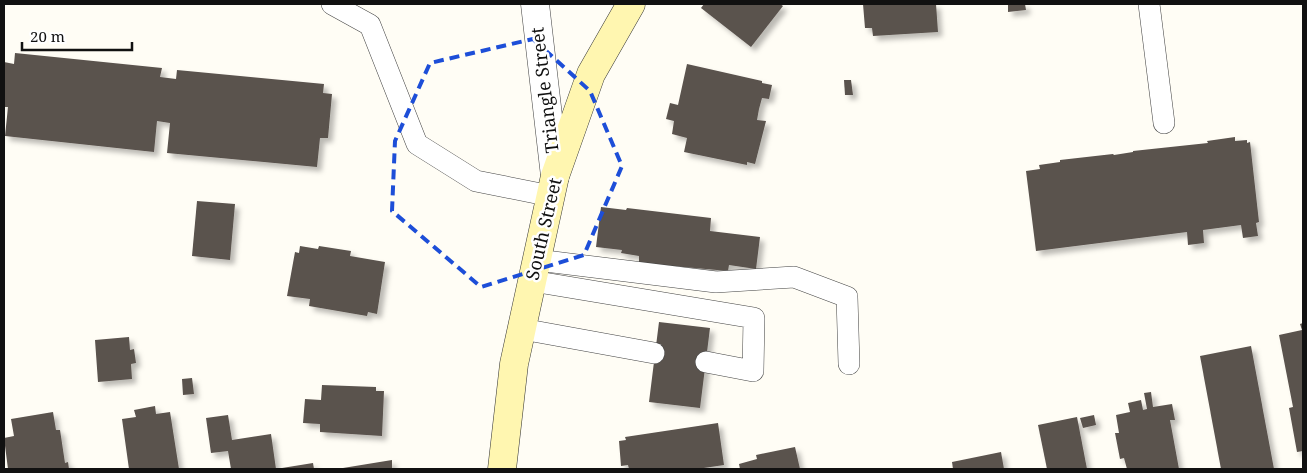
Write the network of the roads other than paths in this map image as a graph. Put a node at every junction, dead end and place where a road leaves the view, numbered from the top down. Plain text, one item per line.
1 (332, 4) edge
2 (534, 4) edge
3 (631, 4) edge
4 (1149, 4) edge
5 (1164, 123) dead end
6 (553, 186) junction
7 (534, 270) junction
8 (522, 329) junction
9 (654, 353) dead end
10 (706, 362) dead end
11 (850, 364) dead end
12 (502, 469) edge

1 - 6 lane
2 - 6 street, Triangle Street
3 - 6 main road, South Street
4 - 5 lane
6 - 7 main road, South Street
7 - 8 main road, South Street
7 - 10 lane
7 - 11 lane
8 - 9 lane
8 - 12 main road, South Street

